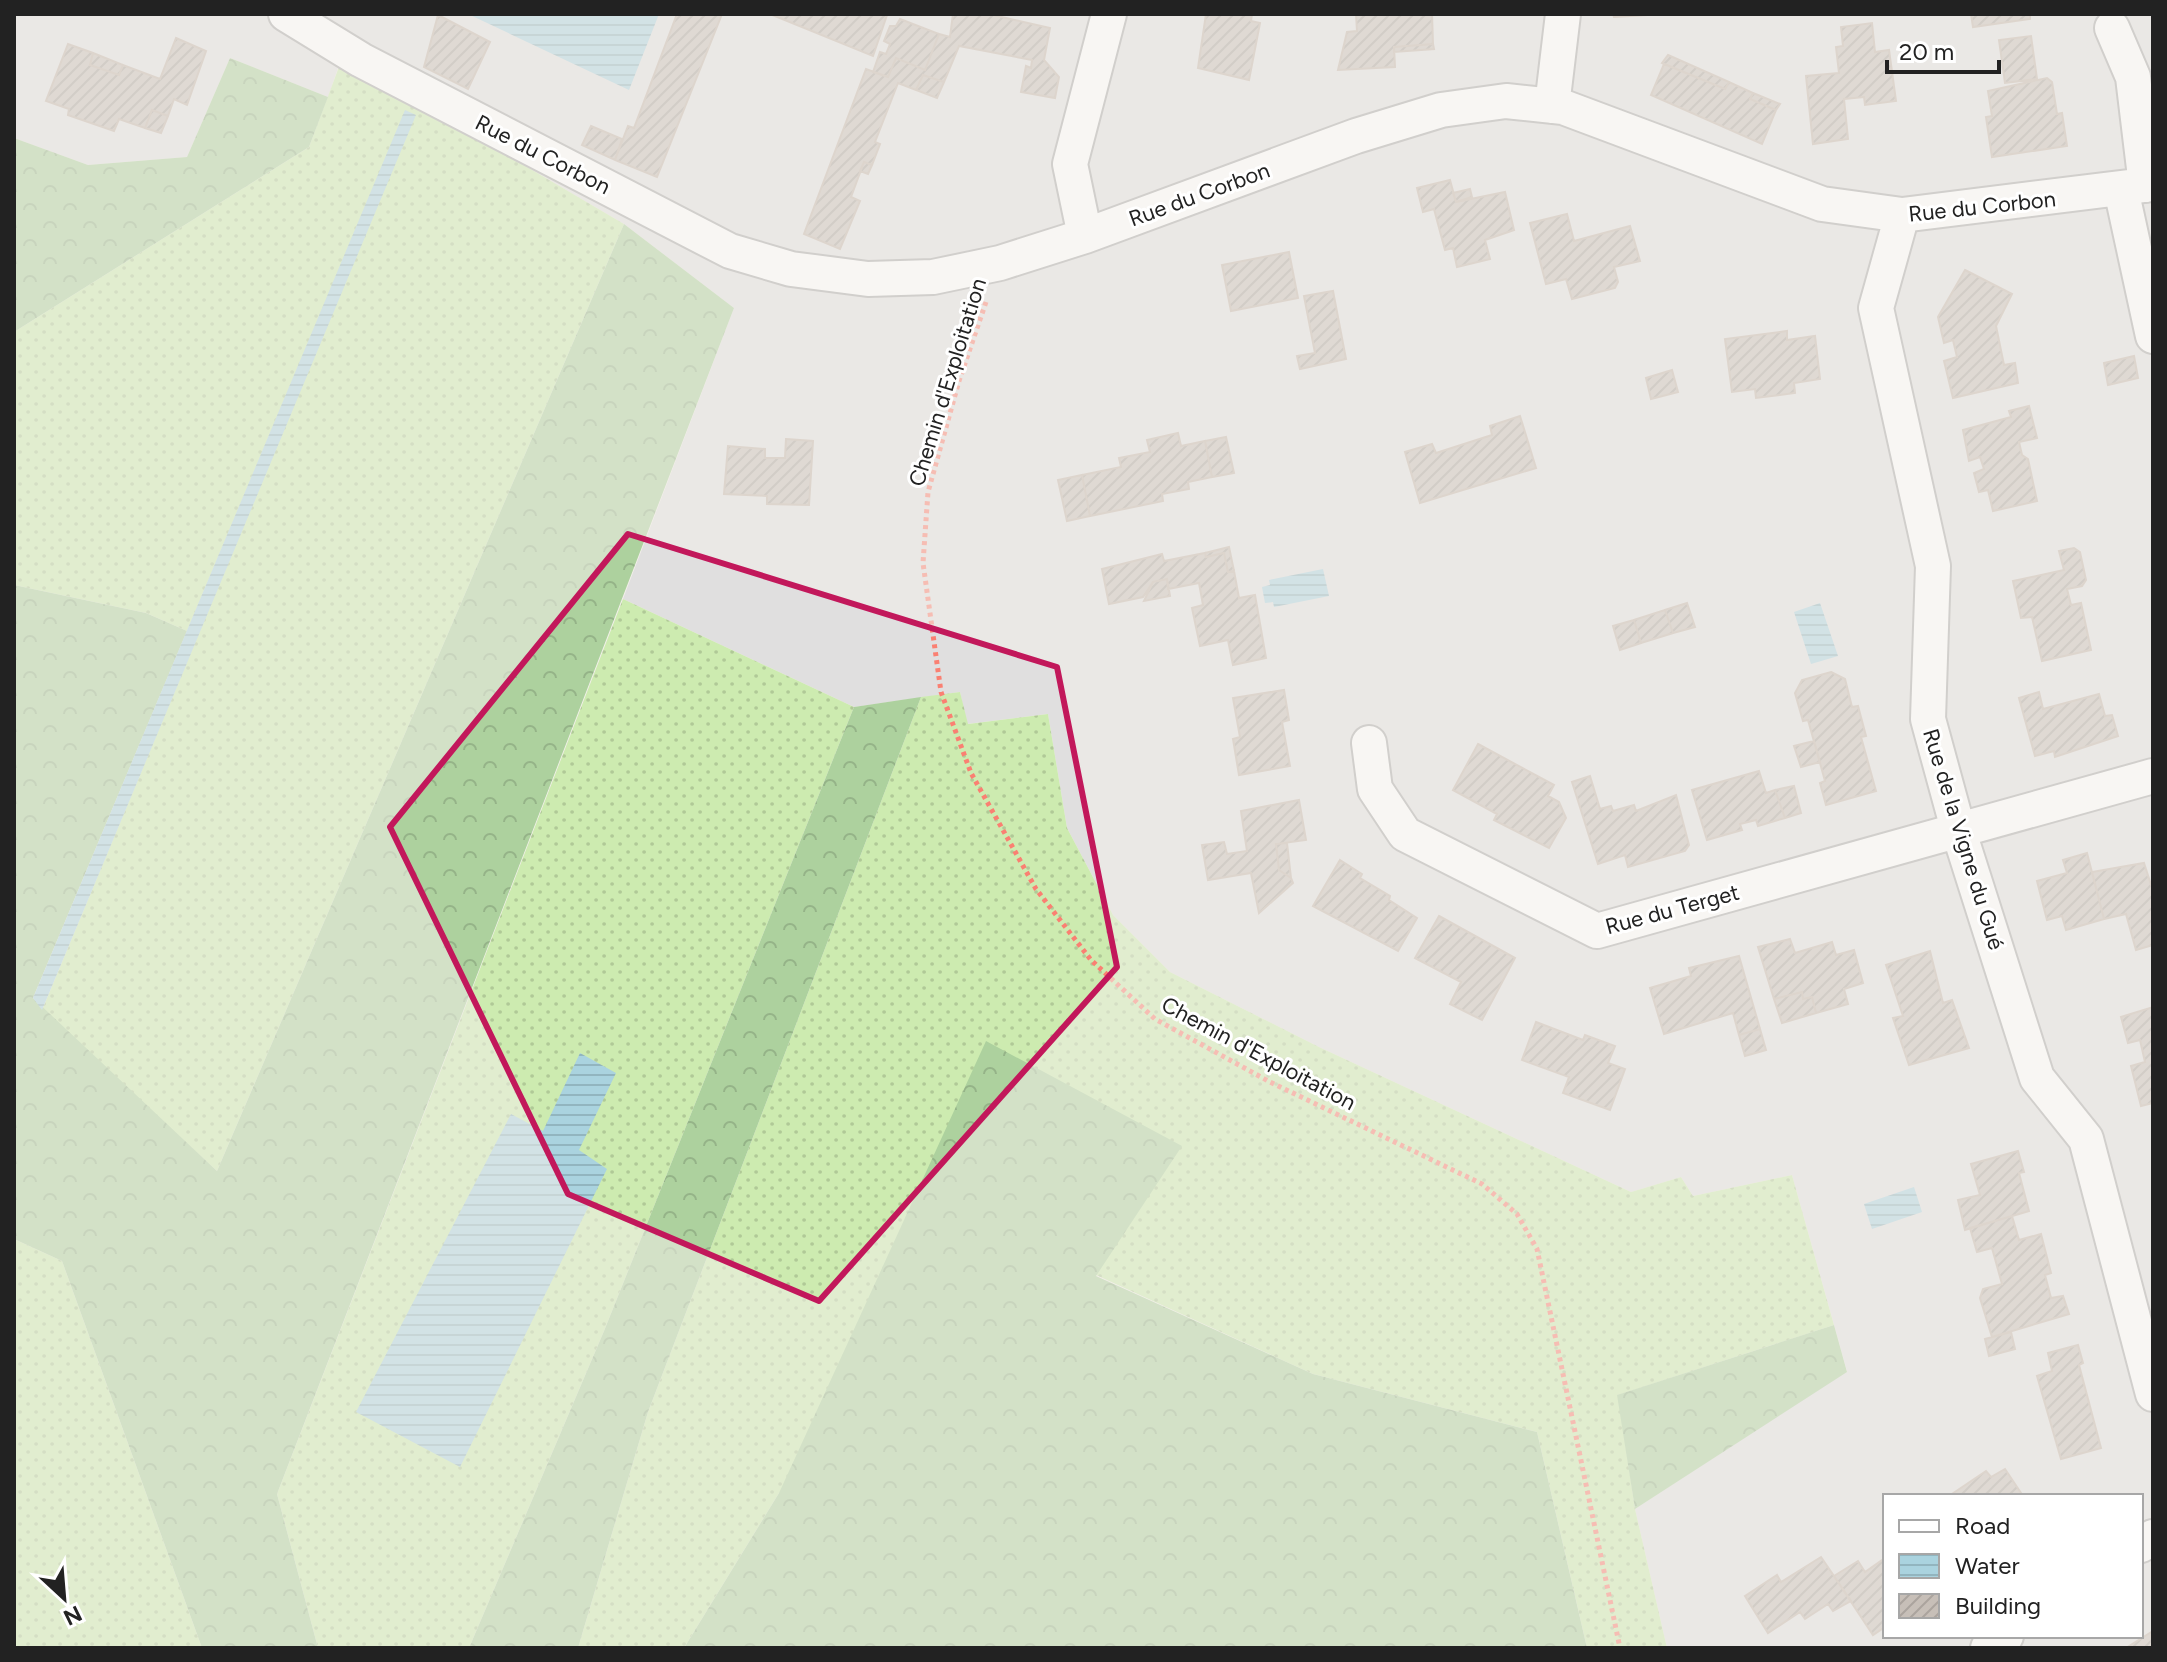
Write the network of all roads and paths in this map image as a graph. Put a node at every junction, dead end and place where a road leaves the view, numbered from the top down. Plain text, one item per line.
1 (286, 14) edge
2 (1109, 14) edge
3 (1563, 14) edge
4 (2112, 28) dead end
5 (1552, 106) junction
6 (2140, 186) edge
7 (1902, 215) junction
8 (1085, 236) junction
9 (1000, 263) junction
10 (2153, 336) edge
11 (1369, 743) dead end
12 (2153, 776) edge
13 (1958, 829) junction
14 (2153, 1394) edge
15 (1620, 1648) edge

1 - 9 street, Rue du Corbon
2 - 8 street
3 - 5 street
4 - 6 street
5 - 7 street, Rue du Corbon
5 - 8 street, Rue du Corbon
6 - 7 street, Rue du Corbon
6 - 10 street
7 - 13 street, Rue de la Vigne du Gué
8 - 9 street, Rue du Corbon
9 - 15 path, Chemin d'Exploitation
11 - 13 street, Rue du Terget
12 - 13 street, Rue du Terget
13 - 14 street, Rue de la Vigne du Gué

